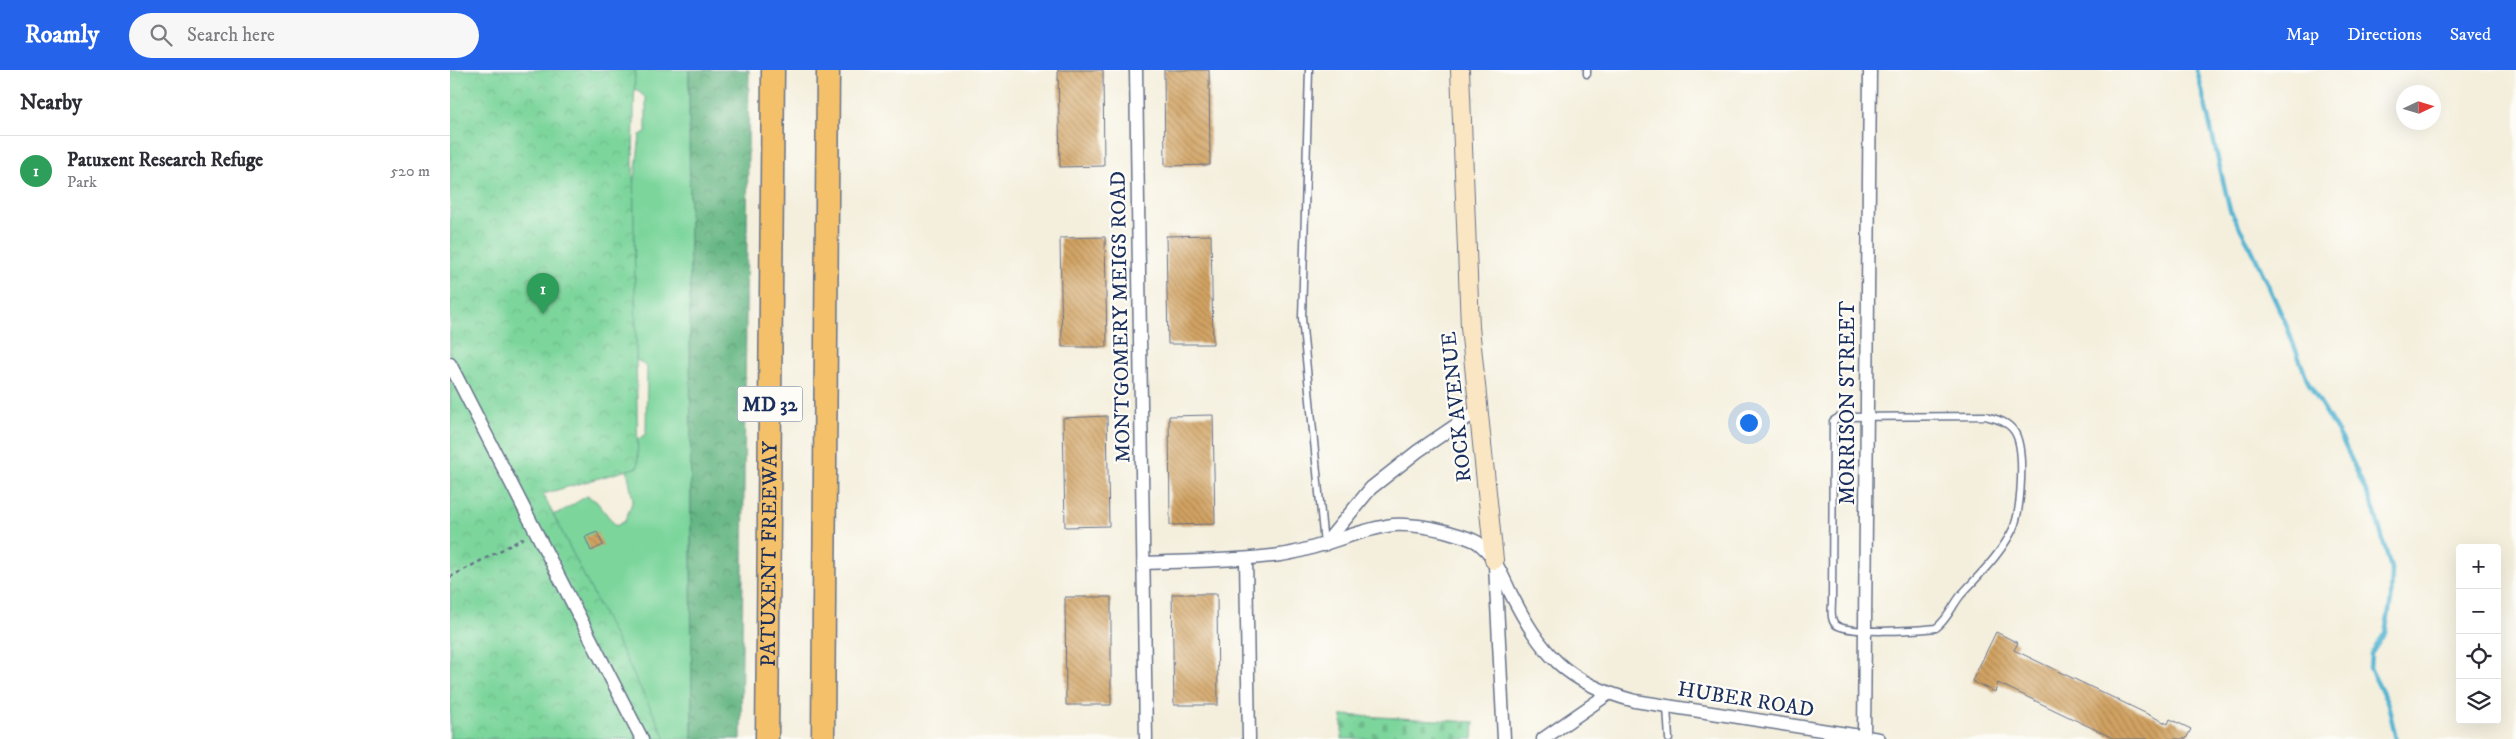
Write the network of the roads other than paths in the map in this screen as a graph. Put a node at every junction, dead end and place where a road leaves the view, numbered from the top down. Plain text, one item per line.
1 (773, 70) edge
2 (828, 70) edge
3 (1136, 70) edge
4 (1309, 70) edge
5 (1460, 70) edge
6 (1870, 70) edge
7 (450, 364) edge
8 (1477, 411) junction
9 (1867, 416) junction
10 (1324, 546) junction
11 (1246, 559) junction
12 (1494, 560) junction
13 (1144, 563) junction
14 (1865, 631) junction
15 (1608, 694) junction
16 (1667, 706) junction
17 (1864, 737) junction
18 (642, 739) edge
19 (767, 739) edge
20 (823, 739) edge
21 (1146, 739) edge
22 (1249, 739) edge
23 (1504, 739) edge
24 (1543, 739) edge
25 (1670, 739) edge
26 (1880, 739) edge

1 - 19 highway, PATUXENT FREEWAY / MD 32
2 - 20 highway, MD 32
3 - 13 street, MONTGOMERY MEIGS ROAD
4 - 10 lane
5 - 8 street, ROCK AVENUE
6 - 9 street, MORRISON STREET
7 - 18 street
8 - 10 street
8 - 12 street, ROCK AVENUE
9 - 14 street, MORRISON STREET
9 - 14 lane
9 - 14 lane
10 - 11 street
10 - 12 street
11 - 13 street
11 - 22 street
12 - 15 street, HUBER ROAD
12 - 23 street, ROCK AVENUE
13 - 21 street, MONTGOMERY MEIGS ROAD
14 - 17 street, MORRISON STREET
15 - 16 street, HUBER ROAD
15 - 24 street
16 - 17 street, HUBER ROAD
16 - 25 lane
17 - 26 street, HUBER ROAD

